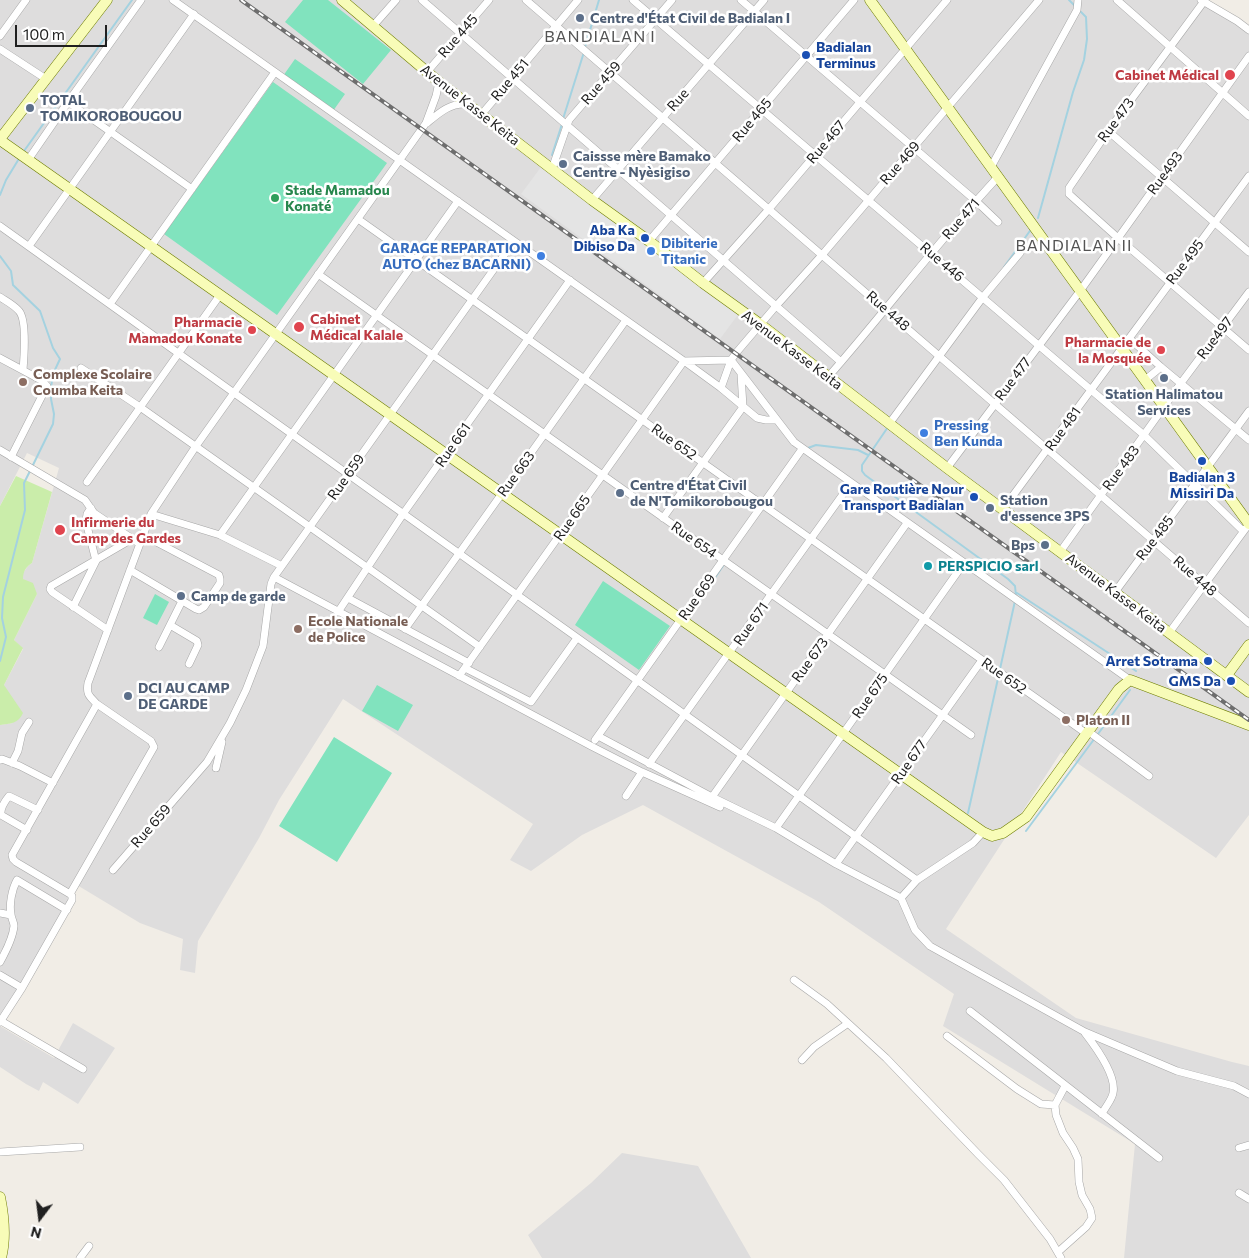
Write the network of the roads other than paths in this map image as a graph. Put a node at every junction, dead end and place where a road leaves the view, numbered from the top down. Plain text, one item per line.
1 (26, 0) edge
2 (107, 0) edge
3 (141, 0) edge
4 (173, 0) edge
5 (342, 0) edge
6 (396, 0) edge
7 (422, 0) edge
8 (489, 0) edge
9 (526, 0) edge
10 (578, 0) edge
11 (633, 0) edge
12 (672, 0) edge
13 (741, 0) edge
14 (764, 0) edge
15 (870, 0) edge
16 (947, 0) edge
17 (1039, 0) edge
18 (1117, 0) edge
19 (852, 1) edge
20 (1203, 1) edge
21 (1078, 6) edge
22 (754, 12) junction
23 (194, 14) junction
24 (656, 19) junction
25 (373, 26) junction
26 (556, 26) junction
27 (1249, 30) edge
28 (460, 33) junction
29 (0, 36) edge
30 (1170, 47) junction
31 (0, 49) edge
32 (906, 49) junction
33 (806, 56) junction
34 (1249, 56) edge
35 (709, 64) junction
36 (276, 72) junction
37 (427, 72) junction
38 (610, 72) junction
39 (512, 78) junction
40 (46, 80) junction
41 (439, 82) junction
42 (1222, 93) junction
43 (68, 102) junction
44 (860, 102) junction
45 (466, 104) junction
46 (948, 107) junction
47 (762, 109) junction
48 (482, 114) junction
49 (1249, 116) edge
50 (663, 117) junction
51 (426, 123) junction
52 (567, 123) junction
53 (1108, 131) junction
54 (110, 132) junction
55 (0, 139) edge
56 (913, 148) junction
57 (815, 154) junction
58 (24, 157) junction
59 (400, 160) junction
60 (716, 163) junction
61 (991, 167) junction
62 (552, 169) junction
63 (618, 170) junction
64 (1249, 176) edge
65 (998, 177) junction
66 (1162, 178) junction
67 (69, 189) junction
68 (192, 189) junction
69 (592, 200) junction
70 (868, 200) junction
71 (458, 201) junction
72 (976, 201) junction
73 (769, 209) junction
74 (671, 215) junction
75 (358, 219) junction
76 (998, 222) dead end
77 (1214, 223) junction
78 (0, 226) edge
79 (1118, 238) junction
80 (514, 241) junction
81 (649, 241) junction
82 (29, 246) junction
83 (151, 247) junction
84 (1249, 252) edge
85 (931, 253) junction
86 (1020, 253) dead end
87 (822, 255) junction
88 (416, 260) junction
89 (723, 260) junction
90 (318, 274) junction
91 (570, 280) junction
92 (1170, 282) junction
93 (703, 283) junction
94 (1080, 291) junction
95 (1249, 292) edge
96 (220, 295) junction
97 (0, 297) edge
98 (982, 297) junction
99 (472, 300) junction
100 (110, 304) junction
101 (776, 306) junction
102 (885, 309) junction
103 (377, 316) junction
104 (626, 320) junction
105 (760, 324) junction
106 (1222, 328) junction
107 (276, 334) junction
108 (1129, 338) junction
109 (528, 339) junction
110 (1039, 345) junction
111 (1122, 348) junction
112 (1249, 350) edge
113 (179, 354) junction
114 (433, 355) junction
115 (940, 356) junction
116 (0, 358) edge
117 (731, 360) junction
118 (684, 361) junction
119 (841, 362) junction
120 (1161, 367) junction
121 (81, 368) dead end
122 (23, 370) junction
123 (740, 373) junction
124 (334, 376) junction
125 (828, 377) junction
126 (584, 379) junction
127 (1145, 380) junction
128 (1181, 383) junction
129 (721, 388) junction
130 (1091, 389) junction
131 (234, 393) junction
132 (488, 394) junction
133 (995, 404) junction
134 (140, 407) junction
135 (743, 407) junction
136 (1164, 407) junction
137 (1249, 411) edge
138 (390, 415) junction
139 (642, 420) junction
140 (776, 420) junction
141 (889, 424) junction
142 (1236, 429) junction
143 (292, 434) junction
144 (544, 434) junction
145 (1144, 435) junction
146 (1249, 440) edge
147 (196, 446) junction
148 (802, 449) junction
149 (1048, 449) junction
150 (0, 450) edge
151 (446, 454) junction
152 (11, 457) junction
153 (703, 462) junction
154 (1208, 467) junction
155 (947, 468) junction
156 (348, 474) junction
157 (602, 475) junction
158 (87, 482) dead end
159 (851, 483) junction
160 (1195, 484) junction
161 (254, 488) junction
162 (502, 494) junction
163 (1101, 495) junction
164 (763, 505) junction
165 (91, 508) junction
166 (1003, 510) junction
167 (151, 514) junction
168 (403, 514) junction
169 (663, 518) junction
170 (907, 523) junction
171 (1247, 526) edge
172 (310, 527) junction
173 (143, 535) junction
174 (220, 535) junction
175 (560, 535) junction
176 (132, 539) junction
177 (811, 539) junction
178 (1153, 540) junction
179 (140, 544) junction
180 (1060, 552) junction
181 (459, 554) junction
182 (723, 560) junction
183 (96, 561) junction
184 (964, 564) junction
185 (282, 566) junction
186 (368, 568) junction
187 (130, 570) junction
188 (274, 577) junction
189 (868, 579) junction
190 (1205, 584) junction
191 (1115, 592) junction
192 (772, 594) junction
193 (517, 595) junction
194 (348, 598) junction
195 (182, 601) junction
196 (73, 606) junction
197 (422, 606) junction
198 (338, 612) junction
199 (925, 619) junction
200 (681, 620) junction
201 (1249, 623) edge
202 (170, 625) junction
203 (405, 629) junction
204 (108, 630) junction
205 (1169, 633) junction
206 (828, 634) junction
207 (577, 638) junction
208 (1249, 645) edge
209 (480, 647) junction
210 (159, 648) dead end
211 (729, 654) junction
212 (982, 660) junction
213 (188, 664) dead end
214 (467, 665) junction
215 (885, 675) junction
216 (1227, 675) junction
217 (459, 676) junction
218 (1130, 680) junction
219 (637, 681) junction
220 (1249, 692) edge
221 (786, 694) junction
222 (97, 704) junction
223 (685, 715) junction
224 (942, 715) junction
225 (29, 722) dead end
226 (1249, 725) edge
227 (1088, 733) junction
228 (843, 734) junction
229 (223, 735) junction
230 (598, 736) junction
231 (971, 736) dead end
232 (591, 746) junction
233 (742, 756) junction
234 (0, 760) edge
235 (12, 763) junction
236 (649, 764) junction
237 (216, 768) dead end
238 (642, 772) junction
239 (900, 774) junction
240 (1149, 776) dead end
241 (53, 783) junction
242 (626, 796) dead end
243 (799, 796) junction
244 (712, 797) junction
245 (720, 807) dead end
246 (38, 810) junction
247 (776, 828) junction
248 (26, 830) junction
249 (983, 832) junction
250 (856, 837) junction
251 (836, 864) junction
252 (113, 870) dead end
253 (917, 880) junction
254 (70, 894) junction
255 (901, 898) junction
256 (67, 910) junction
257 (0, 913) edge
258 (11, 915) junction
259 (0, 962) edge
260 (0, 975) edge
261 (794, 980) dead end
262 (22, 988) junction
263 (970, 1012) dead end
264 (0, 1022) edge
265 (848, 1024) junction
266 (1085, 1032) junction
267 (947, 1036) dead end
268 (802, 1060) dead end
269 (83, 1069) dead end
270 (1065, 1086) junction
271 (1249, 1094) edge
272 (1055, 1105) junction
273 (1102, 1114) junction
274 (1249, 1145) edge
275 (80, 1147) dead end
276 (1239, 1148) dead end
277 (0, 1152) edge
278 (1159, 1158) dead end
279 (1239, 1193) dead end
280 (1249, 1198) edge
281 (1, 1204) edge
282 (90, 1246) dead end
283 (1060, 1255) edge
284 (1, 1258) edge
285 (80, 1258) edge

1 - 29 street
2 - 40 street
3 - 43 street
4 - 23 street
5 - 25 street, Avenue Kasse Keita
6 - 25 street
7 - 28 street
8 - 28 street, Rue 445
9 - 26 street, Rue 448
10 - 26 street, Rue 451
11 - 24 street, Rue 446
12 - 24 street, Rue 459
13 - 22 street
14 - 22 street, Rue
15 - 32 street
16 - 32 street, Rue 467
17 - 46 street, Rue 469
18 - 30 street
19 - 33 street, Rue 465
20 - 27 street
20 - 30 street, Rue 473
21 - 61 street
22 - 33 street
22 - 35 street, Rue
23 - 36 street
23 - 54 street
24 - 35 street, Rue 446
24 - 38 street, Rue 459
25 - 37 street, Avenue Kasse Keita
26 - 38 street, Rue 448
26 - 39 street, Rue 451
28 - 37 street, Rue 445
28 - 39 street
30 - 42 street
30 - 53 street, Rue 473
31 - 40 street
32 - 44 street, Rue 467
32 - 46 street
33 - 44 street
33 - 47 street, Rue 465
34 - 42 street, Rue493
35 - 47 street, Rue 446
35 - 50 street, Rue
36 - 59 street
36 - 68 street
37 - 41 street, Avenue Kasse Keita
38 - 50 street, Rue 448
38 - 52 street, Rue 459
39 - 48 street, Rue 451
39 - 52 street
40 - 55 street
41 - 45 street, Avenue Kasse Keita
41 - 51 street
42 - 49 street
42 - 66 street, Rue493
43 - 54 street
43 - 58 street
44 - 56 street
44 - 57 street, Rue 467
45 - 48 street, Avenue Kasse Keita
45 - 51 street
46 - 56 street, Rue 469
46 - 61 street
47 - 57 street, Rue 446
47 - 60 street, Rue 465
48 - 62 street, Avenue Kasse Keita
50 - 60 street, Rue 448
50 - 63 street, Rue
51 - 59 street
52 - 62 street
52 - 63 street
53 - 66 street
53 - 79 street, Rue 473
54 - 67 street
54 - 68 street
55 - 58 street
56 - 70 street, Rue 469
56 - 72 street
57 - 70 street, Rue 446
57 - 73 street, Rue 467
58 - 67 street
59 - 71 street
59 - 75 street
60 - 73 street, Rue 448
60 - 74 street, Rue 465
61 - 65 street
62 - 69 street, Avenue Kasse Keita
63 - 69 street, Rue
63 - 74 street
64 - 77 street, Rue 495
65 - 72 street, Rue 471
65 - 94 street
66 - 77 street
66 - 79 street, Rue493
67 - 82 street
67 - 83 street
68 - 83 street
69 - 81 street, Avenue Kasse Keita
70 - 85 street, Rue 446
70 - 87 street, Rue 469
71 - 80 street
71 - 88 street
72 - 76 street
72 - 85 street, Rue 471
73 - 87 street, Rue 448
73 - 89 street, Rue 467
74 - 81 street, Rue 465
74 - 89 street
75 - 88 street, Rue 652
75 - 90 street
77 - 84 street
77 - 92 street, Rue 495
78 - 82 street
79 - 92 street
79 - 94 street, Rue493
80 - 91 street
80 - 99 street, Rue 659
81 - 93 street, Avenue Kasse Keita
82 - 100 street
83 - 96 street
83 - 100 street
85 - 98 street, Rue 446
85 - 102 street, Rue 471
86 - 98 street
87 - 101 street, Rue 469
87 - 102 street, Rue 448
88 - 99 street, Rue 652
88 - 103 street
89 - 93 street, Rue 467
89 - 101 street
90 - 103 street, Rue 654
90 - 107 street
91 - 104 street
91 - 109 street, Rue 661
92 - 106 street
92 - 108 street, Rue 495
93 - 105 street, Avenue Kasse Keita
94 - 110 street, Rue 477
94 - 111 street
95 - 106 street, Rue497
96 - 107 street
96 - 113 street
97 - 122 street
98 - 110 street, Rue 446
98 - 115 street
99 - 109 street, Rue 652
99 - 114 street, Rue 659
100 - 113 street
101 - 105 street, Rue 469
101 - 119 street
102 - 115 street, Rue 448
102 - 119 street, Rue 471
103 - 114 street, Rue 654
103 - 124 street
104 - 118 street
104 - 126 street, Rue 663
105 - 117 street, Rue 469
105 - 125 street, Avenue Kasse Keita
106 - 112 street
106 - 128 street, Rue497
107 - 124 street
107 - 131 street
108 - 111 street, Rue 495
108 - 120 street
109 - 126 street, Rue 652
109 - 132 street, Rue 661
110 - 130 street, Rue 446
110 - 133 street, Rue 477
111 - 127 street
111 - 130 street, Rue 481
113 - 131 street
113 - 134 street
114 - 132 street, Rue 654
114 - 138 street, Rue 659
115 - 133 street, Rue 448
115 - 141 street
116 - 122 street
117 - 118 street
117 - 123 street
117 - 129 street, Rue 469
118 - 129 street
118 - 139 street, Rue 665
119 - 125 street, Rue 471
120 - 127 street
120 - 128 street
121 - 134 street
122 - 152 street
123 - 135 street
123 - 140 street
124 - 138 street
124 - 143 street
125 - 141 street, Avenue Kasse Keita
126 - 139 street, Rue 652
126 - 144 street, Rue 663
127 - 136 street
128 - 136 street, Rue 483
128 - 142 street
129 - 135 street
130 - 145 street, Rue 446
130 - 149 street, Rue 481
131 - 143 street
131 - 147 street
132 - 144 street, Rue 654
132 - 151 street, Rue 661
133 - 149 street, Rue 448
133 - 155 street, Rue 477
134 - 147 street
134 - 158 street
135 - 140 street
135 - 153 street
136 - 145 street, Rue 483
136 - 154 street
137 - 142 street, Rue 485
138 - 151 street
138 - 156 street, Rue 659
139 - 153 street, Rue 652
139 - 157 street, Rue 665
140 - 148 street
141 - 155 street, Avenue Kasse Keita
142 - 146 street
142 - 154 street, Rue 485
143 - 156 street
143 - 161 street
144 - 157 street, Rue 654
144 - 162 street, Rue 663
145 - 160 street, Rue 446
145 - 163 street, Rue 483
147 - 161 street
147 - 167 street
148 - 159 street
148 - 164 street, Rue 669
149 - 163 street, Rue 448
149 - 166 street, Rue 481
150 - 152 street
151 - 162 street
151 - 168 street, Rue 661
152 - 165 street
153 - 164 street, Rue 652
153 - 169 street
154 - 160 street, Rue 485
154 - 171 street
155 - 166 street, Avenue Kasse Keita
156 - 168 street
156 - 172 street, Rue 659
157 - 169 street, Rue 654
157 - 175 street, Rue 665
159 - 170 street
159 - 177 street, Rue 671
160 - 171 street, Rue 446
160 - 178 street, Rue 485
161 - 172 street
161 - 174 street
162 - 175 street
162 - 181 street, Rue 663
163 - 178 street, Rue 448
163 - 180 street, Rue 483
164 - 177 street, Rue 652
164 - 182 street, Rue 669
165 - 176 street
165 - 183 street
166 - 180 street, Avenue Kasse Keita
167 - 173 street
167 - 174 street
168 - 181 street
168 - 186 street, Rue 661
169 - 182 street, Rue 654
170 - 184 street
170 - 189 street, Rue 673
171 - 190 street
172 - 185 street, Rue 659
172 - 186 street
173 - 179 street
173 - 195 street
174 - 185 street
175 - 193 street, Rue 665
175 - 200 street
176 - 179 street
176 - 183 street
177 - 189 street, Rue 652
177 - 192 street, Rue 671
178 - 190 street, Rue 448
178 - 191 street, Rue 485
179 - 187 street
180 - 191 street, Avenue Kasse Keita
181 - 193 street
181 - 197 street, Rue 663
182 - 192 street, Rue 654
182 - 200 street, Rue 669
183 - 196 street
183 - 196 street
184 - 199 street, Rue 675
184 - 218 street
185 - 188 street, Rue 659
186 - 194 street, Rue 661
186 - 197 street
187 - 195 street
187 - 204 street
188 - 198 street
188 - 229 street, Rue 659
189 - 199 street, Rue 652
189 - 206 street, Rue 673
190 - 201 street, Rue 448
190 - 205 street
191 - 205 street, Avenue Kasse Keita
192 - 206 street, Rue 654
192 - 211 street, Rue 671
193 - 207 street
193 - 209 street, Rue 665
194 - 198 street, Rue 661
194 - 203 street
195 - 202 street
196 - 204 street
197 - 203 street, Rue 663
197 - 209 street
198 - 217 street
199 - 212 street, Rue 652
199 - 215 street, Rue 675
200 - 211 street
200 - 219 street, Rue 669
202 - 210 street
202 - 213 street
203 - 214 street
204 - 222 street
205 - 216 street, Avenue Kasse Keita
206 - 215 street, Rue 654
206 - 221 street, Rue 673
207 - 214 street
207 - 219 street
208 - 216 street
209 - 214 street, Rue 665
211 - 221 street
211 - 223 street, Rue 671
212 - 224 street, Rue 677
212 - 227 street, Rue 652
214 - 217 street, Rue 665
215 - 224 street, Rue 654
215 - 228 street, Rue 675
216 - 220 street, Avenue Kasse Keita
217 - 232 street
218 - 226 street
218 - 227 street
219 - 223 street
219 - 230 street, Rue 669
221 - 228 street
221 - 233 street, Rue 673
222 - 241 street
222 - 254 street
223 - 233 street
223 - 236 street, Rue 671
224 - 231 street, Rue 654
224 - 239 street, Rue 677
225 - 235 street
227 - 240 street, Rue 652
227 - 249 street
228 - 239 street
228 - 243 street, Rue 675
229 - 237 street, Rue 659
229 - 252 street, Rue 659
230 - 232 street, Rue 669
230 - 236 street
232 - 238 street
233 - 243 street
233 - 244 street, Rue 673
234 - 235 street
235 - 241 street
236 - 244 street
238 - 242 street
238 - 245 street
239 - 249 street
239 - 250 street, Rue 677
241 - 246 street
243 - 247 street, Rue 675
243 - 250 street
244 - 247 street
246 - 248 street
246 - 248 street
247 - 251 street
248 - 254 street
249 - 253 street
250 - 251 street, Rue 677
250 - 253 street
251 - 255 street
253 - 255 street
254 - 256 street
255 - 266 street
256 - 258 street
256 - 262 street
257 - 258 street
258 - 259 street
260 - 262 street
261 - 265 street
262 - 264 street
263 - 270 street
264 - 269 street
265 - 268 street
265 - 283 street
266 - 271 street
266 - 273 street
267 - 272 street
270 - 272 street
270 - 273 street
272 - 283 street
273 - 278 street
274 - 276 street
275 - 277 street
279 - 280 street
281 - 284 street
282 - 285 street

